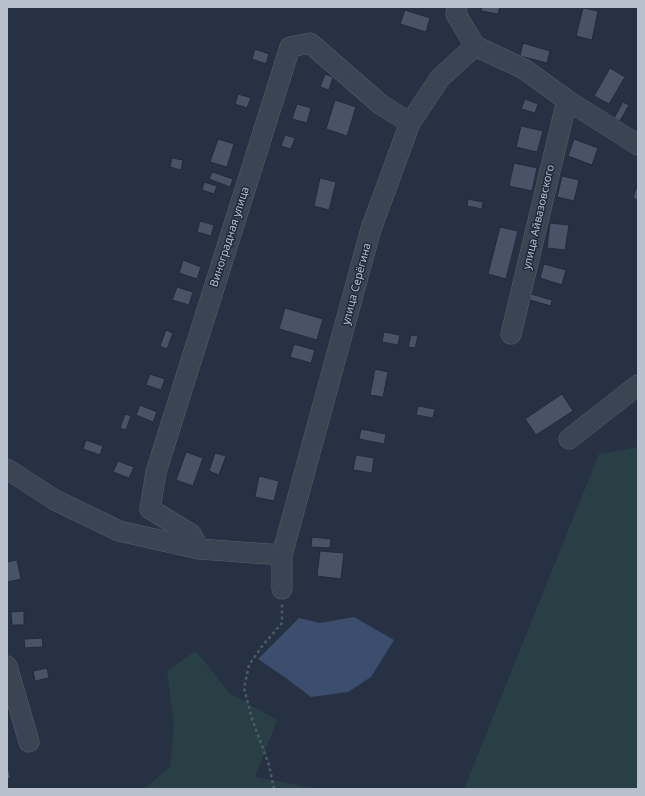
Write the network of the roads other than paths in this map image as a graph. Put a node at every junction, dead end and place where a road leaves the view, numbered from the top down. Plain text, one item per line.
1 (457, 7) edge
2 (475, 46) junction
3 (567, 100) junction
4 (410, 123) junction
5 (638, 145) edge
6 (511, 334) dead end
7 (638, 385) edge
8 (569, 439) dead end
9 (7, 469) edge
10 (199, 549) junction
11 (282, 555) junction
12 (282, 589) road end
13 (7, 666) edge
14 (29, 742) dead end

1 - 2 street
2 - 3 street
2 - 4 street, улица Серёгина
3 - 5 street
3 - 6 street, улица Айвазовского
4 - 10 street, Виноградная улица
4 - 11 street, улица Серёгина
7 - 8 street
9 - 10 street
10 - 11 street
11 - 12 street, улица Серёгина
13 - 14 street

